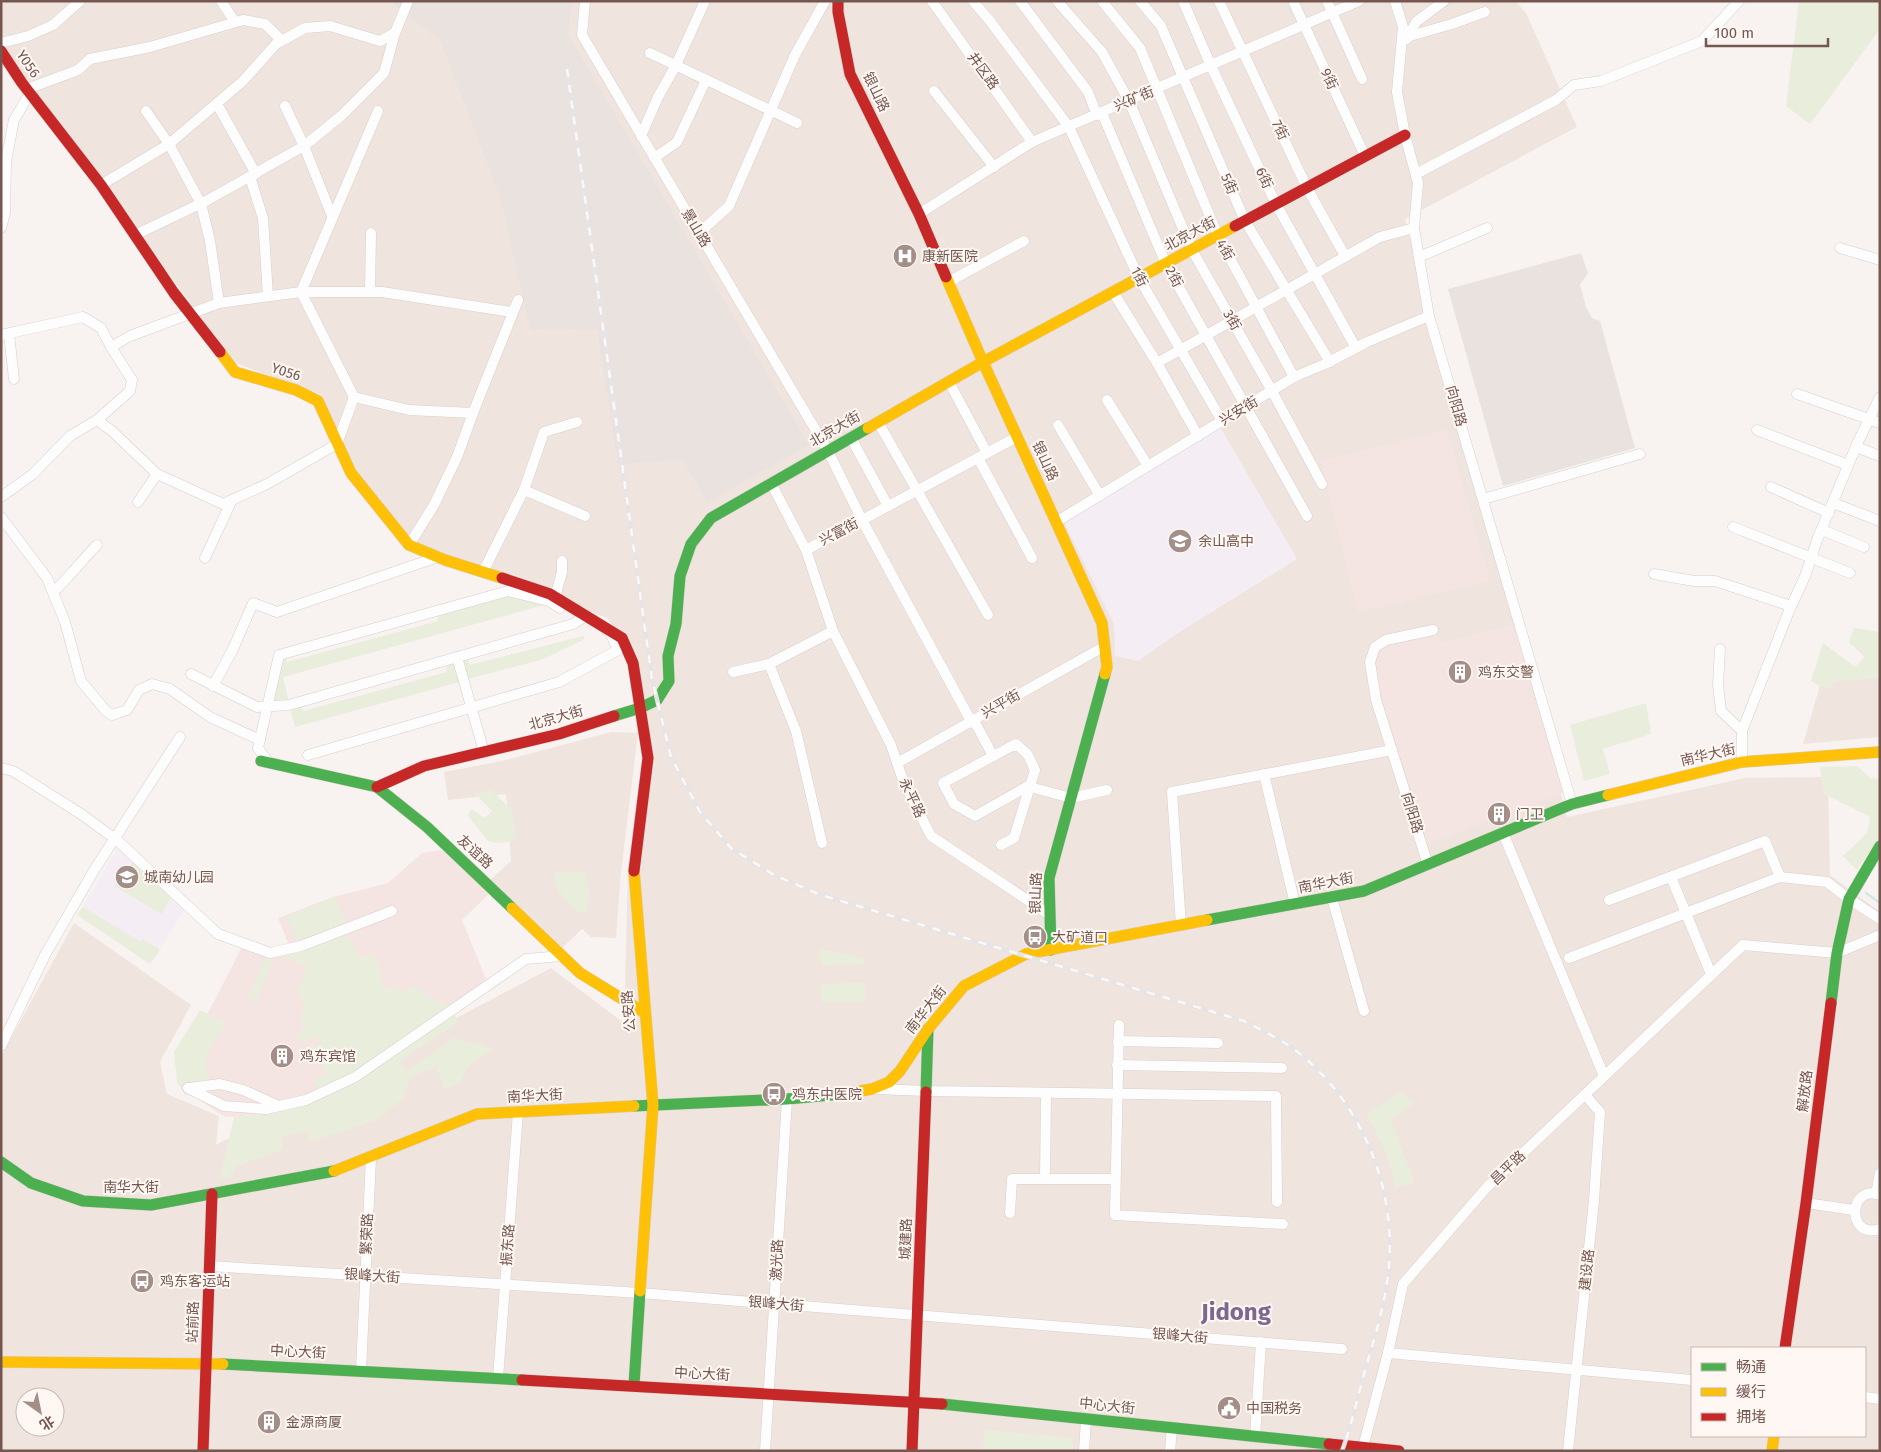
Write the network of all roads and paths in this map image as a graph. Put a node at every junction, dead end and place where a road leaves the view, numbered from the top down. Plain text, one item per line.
1 (80, 1) edge
2 (222, 1) edge
3 (408, 1) edge
4 (585, 1) edge
5 (705, 1) edge
6 (825, 1) edge
7 (838, 1) edge
8 (932, 1) edge
9 (973, 1) edge
10 (1020, 1) edge
11 (1057, 1) edge
12 (1102, 1) edge
13 (1140, 1) edge
14 (1184, 1) edge
15 (1219, 1) edge
16 (1293, 1) edge
17 (1327, 1) edge
18 (1359, 1) edge
19 (1395, 1) edge
20 (1444, 1) edge
21 (1739, 1) edge
22 (1484, 12) dead end
23 (1333, 13) junction
24 (235, 22) junction
25 (1304, 26) junction
26 (395, 33) junction
27 (1410, 36) junction
28 (282, 41) junction
29 (1, 43) edge
30 (1402, 46) junction
31 (1, 51) edge
32 (1242, 52) junction
33 (650, 53) dead end
34 (676, 66) junction
35 (1211, 66) junction
36 (1184, 78) junction
37 (1362, 79) dead end
38 (706, 80) junction
39 (1156, 90) junction
40 (28, 91) junction
41 (934, 91) dead end
42 (1129, 101) junction
43 (217, 104) junction
44 (284, 106) dead end
45 (771, 110) junction
46 (146, 111) dead end
47 (378, 111) dead end
48 (1099, 114) junction
49 (797, 123) dead end
50 (1069, 126) junction
51 (1405, 135) junction
52 (6, 136) edge
53 (641, 136) junction
54 (1032, 142) junction
55 (169, 144) junction
56 (304, 146) junction
57 (1366, 156) junction
58 (654, 158) junction
59 (994, 166) junction
60 (1416, 174) junction
61 (253, 175) junction
62 (100, 185) junction
63 (1307, 188) junction
64 (201, 204) junction
65 (1276, 204) junction
66 (919, 214) junction
67 (332, 216) junction
68 (1245, 221) junction
69 (1, 228) edge
70 (1414, 228) junction
71 (1487, 228) dead end
72 (371, 233) dead end
73 (699, 233) junction
74 (135, 235) junction
75 (1218, 236) junction
76 (1024, 241) dead end
77 (1840, 248) dead end
78 (1192, 250) junction
79 (1345, 256) junction
80 (1419, 257) junction
81 (1880, 260) edge
82 (1166, 264) junction
83 (1314, 273) junction
84 (1139, 278) junction
85 (948, 282) junction
86 (1286, 289) junction
87 (301, 292) junction
88 (370, 292) junction
89 (1113, 292) junction
90 (268, 296) junction
91 (518, 300) dead end
92 (218, 303) junction
93 (1256, 306) junction
94 (189, 312) junction
95 (512, 312) junction
96 (1430, 316) junction
97 (1232, 319) junction
98 (5, 334) edge
99 (1205, 335) junction
100 (111, 347) junction
101 (1356, 348) junction
102 (1180, 349) junction
103 (983, 362) junction
104 (1330, 362) junction
105 (1157, 363) junction
106 (1294, 377) junction
107 (14, 379) dead end
108 (949, 382) junction
109 (1272, 390) junction
110 (1797, 394) dead end
111 (354, 397) junction
112 (1880, 397) edge
113 (1107, 400) dead end
114 (1245, 407) junction
115 (473, 413) junction
116 (1869, 419) junction
117 (97, 420) junction
118 (1222, 421) junction
119 (577, 422) dead end
120 (878, 422) junction
121 (1880, 423) edge
122 (1058, 425) dead end
123 (1757, 430) dead end
124 (1198, 436) junction
125 (1017, 437) junction
126 (851, 438) junction
127 (337, 444) junction
128 (1856, 447) junction
129 (828, 451) junction
130 (1640, 454) dead end
131 (982, 455) junction
132 (1880, 456) edge
133 (1148, 466) junction
134 (1848, 466) junction
135 (157, 474) junction
136 (771, 483) junction
137 (1322, 484) dead end
138 (1771, 487) dead end
139 (524, 490) junction
140 (917, 490) junction
141 (1100, 496) junction
142 (1, 497) edge
143 (1483, 499) junction
144 (232, 500) junction
145 (138, 502) dead end
146 (888, 506) junction
147 (1831, 508) junction
148 (585, 516) dead end
149 (1307, 516) dead end
150 (1, 517) edge
151 (862, 520) junction
152 (1880, 521) edge
153 (1056, 522) junction
154 (1732, 527) dead end
155 (1822, 530) junction
156 (97, 545) dead end
157 (409, 545) junction
158 (1864, 546) dead end
159 (806, 550) junction
160 (438, 557) junction
161 (205, 558) dead end
162 (1032, 558) dead end
163 (1812, 558) junction
164 (562, 561) dead end
165 (483, 572) junction
166 (1850, 573) dead end
167 (1654, 574) dead end
168 (53, 592) junction
169 (555, 597) junction
170 (1791, 606) junction
171 (988, 615) dead end
172 (583, 618) junction
173 (608, 630) junction
174 (1434, 630) dead end
175 (833, 631) junction
176 (622, 638) joint
177 (1105, 646) junction
178 (1720, 649) dead end
179 (457, 657) junction
180 (769, 664) junction
181 (733, 672) dead end
182 (191, 674) dead end
183 (213, 686) junction
184 (268, 707) junction
185 (470, 707) junction
186 (640, 708) junction
187 (972, 721) junction
188 (1742, 731) junction
189 (180, 737) dead end
190 (260, 740) junction
191 (1392, 750) junction
192 (484, 752) junction
193 (1880, 752) edge
194 (308, 755) dead end
195 (993, 756) junction
196 (265, 762) joint
197 (1742, 762) junction
198 (897, 763) junction
199 (1, 768) edge
200 (1264, 774) junction
201 (1030, 786) junction
202 (377, 787) junction
203 (1106, 790) dead end
204 (1071, 798) junction
205 (1572, 804) junction
206 (1503, 833) junction
207 (114, 839) junction
208 (822, 843) dead end
209 (1001, 845) dead end
210 (1880, 846) edge
211 (1428, 865) junction
212 (1671, 876) junction
213 (1780, 877) junction
214 (1332, 898) junction
215 (1849, 899) junction
216 (1609, 900) dead end
217 (1295, 904) junction
218 (392, 911) dead end
219 (1685, 913) junction
220 (1050, 915) junction
221 (1880, 919) edge
222 (1182, 925) junction
223 (1880, 935) edge
224 (1051, 950) junction
225 (1837, 953) junction
226 (562, 956) junction
227 (1569, 958) dead end
228 (1711, 974) junction
229 (1364, 1011) dead end
230 (645, 1013) junction
231 (1119, 1025) dead end
232 (928, 1029) junction
233 (1118, 1041) junction
234 (1218, 1043) dead end
235 (1, 1046) edge
236 (1117, 1065) junction
237 (1282, 1068) dead end
238 (1604, 1076) junction
239 (872, 1089) junction
240 (926, 1091) junction
241 (1046, 1093) junction
242 (1117, 1094) junction
243 (1584, 1095) junction
244 (787, 1099) junction
245 (653, 1105) junction
246 (278, 1106) junction
247 (518, 1112) junction
248 (370, 1158) junction
249 (1, 1162) edge
250 (1880, 1173) edge
251 (1045, 1179) junction
252 (1115, 1179) junction
253 (212, 1194) junction
254 (1878, 1195) edge
255 (1277, 1202) dead end
256 (1806, 1203) junction
257 (1854, 1210) junction
258 (1010, 1213) dead end
259 (1283, 1224) dead end
260 (1880, 1229) edge
261 (210, 1266) junction
262 (365, 1275) junction
263 (505, 1284) junction
264 (640, 1293) junction
265 (775, 1304) junction
266 (918, 1315) junction
267 (1260, 1342) junction
268 (1785, 1347) edge
269 (1342, 1349) dead end
270 (1388, 1353) junction
271 (1, 1362) edge
272 (206, 1363) junction
273 (360, 1370) junction
274 (1576, 1370) junction
275 (498, 1378) junction
276 (1691, 1380) edge
277 (634, 1385) junction
278 (770, 1393) junction
279 (1866, 1397) edge
280 (1880, 1399) edge
281 (915, 1401) junction
282 (1086, 1419) junction
283 (1172, 1428) junction
284 (1255, 1437) junction
285 (1774, 1437) edge
286 (1363, 1447) junction
287 (203, 1451) edge
288 (766, 1451) edge
289 (912, 1451) edge
290 (1084, 1451) edge
291 (1170, 1451) edge
292 (1400, 1451) edge
293 (1568, 1451) edge
294 (1772, 1451) edge

1 - 29 street
2 - 24 street
3 - 26 street
4 - 53 street, 景山路
5 - 34 street
6 - 45 street
7 - 66 main road, 银山路
8 - 54 street, 井区路
9 - 50 street, 1街
10 - 48 street, 2街
11 - 42 street, 3街
12 - 39 street, 4街
13 - 36 street, 5街
14 - 35 street, 6街
15 - 32 street, 7街
16 - 25 street, 9街
17 - 23 street
18 - 23 street, 兴矿街
19 - 30 street, 向阳路
20 - 27 street
21 - 60 street
22 - 27 street
23 - 25 street, 兴矿街
23 - 37 street
24 - 28 street
24 - 40 street
25 - 32 street, 兴矿街
25 - 57 street, 9街
26 - 28 street
26 - 56 street
27 - 30 street
28 - 43 street
30 - 51 street, 向阳路
31 - 40 main road, Y056 / Y056
32 - 35 street, 兴矿街
32 - 63 street, 7街
33 - 34 street
34 - 38 street
34 - 53 street
35 - 36 street, 兴矿街
35 - 65 street, 6街
36 - 39 street, 兴矿街
36 - 68 street, 5街
38 - 45 street
38 - 58 street
39 - 42 street, 兴矿街
39 - 75 street, 4街
40 - 52 street
40 - 62 main road, Y056 / Y056
41 - 59 street
42 - 48 street, 兴矿街
42 - 78 street, 3街
43 - 55 street
43 - 61 street
44 - 56 street
45 - 49 street
45 - 73 street
46 - 55 street
47 - 67 street
48 - 50 street, 兴矿街
48 - 82 street, 2街
50 - 54 street, 兴矿街
50 - 84 street, 1街
51 - 57 main road, 北京大街
51 - 60 street, 向阳路
52 - 69 street
53 - 58 street, 景山路
54 - 59 street, 兴矿街
55 - 62 street
55 - 64 street
56 - 61 street
56 - 67 street
57 - 63 main road, 北京大街
58 - 73 street, 景山路
59 - 66 street, 兴矿街
60 - 70 street, 向阳路
61 - 64 street
61 - 90 street
62 - 74 main road, Y056 / Y056
63 - 65 main road, 北京大街
63 - 79 street, 7街
64 - 74 street
64 - 92 street
65 - 68 main road, 北京大街
65 - 83 street, 6街
66 - 85 main road, 银山路
67 - 87 street
68 - 75 main road, 北京大街
68 - 86 street, 5街
70 - 79 street
70 - 80 street, 向阳路
71 - 80 street
72 - 88 street
73 - 129 street, 景山路
74 - 94 main road, Y056 / Y056
75 - 78 main road, 北京大街
75 - 93 street, 4街
76 - 85 street
77 - 81 street
78 - 82 main road, 北京大街
78 - 97 street, 3街
79 - 83 street
80 - 96 street, 向阳路
82 - 84 main road, 北京大街
82 - 99 street, 2街
83 - 86 street
83 - 101 street, 6街
84 - 89 main road, 北京大街
84 - 102 street, 1街
85 - 103 main road, 银山路
86 - 93 street
86 - 104 street, 5街
87 - 88 street
87 - 90 street
87 - 111 street
88 - 95 street
89 - 103 main road, 北京大街
89 - 105 street
90 - 92 street
91 - 95 street
92 - 94 street
93 - 97 street
93 - 106 street, 4街
94 - 100 street
94 - 127 main road, Y056 / Y056
95 - 115 street
96 - 101 street, 兴安街
96 - 143 street, 向阳路
97 - 99 street
97 - 109 street, 3街
98 - 100 street
98 - 107 street
99 - 102 street
99 - 114 street, 2街
100 - 117 street
101 - 104 street, 兴安街
102 - 105 street
102 - 118 street, 1街
103 - 108 main road, 北京大街
103 - 125 main road, 银山路
104 - 106 street, 兴安街
105 - 124 street
106 - 109 street, 兴安街
108 - 120 main road, 北京大街
108 - 131 street
109 - 114 street, 兴安街
109 - 137 street, 3街
110 - 116 street
111 - 115 street
111 - 127 street
112 - 116 street
113 - 133 street
114 - 118 street, 兴安街
114 - 149 street, 2街
115 - 157 street
116 - 121 street
116 - 128 street
117 - 135 street
117 - 142 street
118 - 124 street, 兴安街
119 - 139 street
120 - 126 main road, 北京大街
120 - 140 street
122 - 141 street
123 - 134 street
124 - 133 street, 兴安街
125 - 131 street, 兴富街
125 - 153 main road, 银山路
126 - 129 main road, 北京大街
126 - 146 street
127 - 144 street
127 - 157 main road, Y056 / Y056
128 - 132 street
128 - 134 street
129 - 136 main road, 北京大街
129 - 151 street, 景山路
130 - 143 street
131 - 140 street, 兴富街
131 - 162 street
133 - 141 street, 兴安街
134 - 147 street
135 - 144 street
135 - 145 street
136 - 159 street
136 - 186 main road, 北京大街
138 - 147 street
139 - 148 street
139 - 165 street
140 - 146 street, 兴富街
140 - 171 street
141 - 153 street, 兴安街
143 - 205 street, 向阳路
144 - 161 street
146 - 151 street, 兴富街
147 - 152 street
147 - 155 street
150 - 168 street
151 - 159 street, 兴富街
151 - 187 street, 景山路
153 - 177 main road, 银山路
154 - 163 street
155 - 158 street
155 - 163 street
156 - 168 street
157 - 160 main road, Y056 / Y056
159 - 175 street, 兴富街
160 - 165 main road, Y056 / Y056
160 - 183 street
163 - 166 street
163 - 170 street
164 - 169 street
165 - 169 main road, Y056 / Y056
167 - 170 street
168 - 190 street
169 - 172 main road, Y056 / Y056
170 - 188 street
172 - 173 main road, Y056 / Y056
172 - 179 street
172 - 184 street
173 - 176 main road, Y056 / Y056
173 - 185 street
174 - 191 street, 向阳路
175 - 180 street
175 - 198 street, 永平路
176 - 186 main road, 公安路
177 - 187 street, 兴平街
177 - 204 main road, 银山路
178 - 188 street
179 - 184 street
179 - 185 street
180 - 181 street
180 - 208 street
182 - 183 street
183 - 184 street
184 - 190 street
185 - 192 street
185 - 194 street
186 - 192 main road, 北京大街
186 - 230 main road, 公安路
187 - 195 street, 景山路
187 - 198 street, 兴平街
188 - 197 street
189 - 207 street
190 - 196 street
191 - 200 street
191 - 211 street, 向阳路
192 - 202 main road, 北京大街
193 - 197 main road, 南华大街
195 - 201 street
195 - 201 street
196 - 202 main road, 友谊路
197 - 205 main road, 南华大街
198 - 220 street, 永平路
199 - 207 street
200 - 217 street
200 - 222 street
201 - 204 street
201 - 209 street
202 - 226 main road, 友谊路
203 - 204 street
204 - 220 main road, 银山路
205 - 206 main road, 南华大街
206 - 211 main road, 南华大街
206 - 238 street
207 - 218 street
207 - 235 street
210 - 215 main road, 解放路
211 - 214 main road, 南华大街
212 - 213 street
212 - 216 street
212 - 219 street
213 - 215 street
213 - 219 street
214 - 217 main road, 南华大街
214 - 229 street
215 - 221 street
215 - 225 main road, 解放路
217 - 222 main road, 南华大街
219 - 227 street
219 - 228 street
220 - 224 main road, 银山路
222 - 224 main road, 南华大街
223 - 225 street
224 - 232 main road, 南华大街
225 - 228 street, 昌平路
225 - 256 main road, 解放路
226 - 230 main road, 友谊路
226 - 246 street
228 - 238 street, 昌平路
230 - 245 main road, 公安路
231 - 233 street
232 - 239 main road, 南华大街
232 - 240 main road, 城建路
233 - 234 street
233 - 236 street
236 - 237 street
236 - 242 street
238 - 243 street, 昌平路
239 - 240 street
239 - 244 main road, 南华大街
240 - 241 street
240 - 266 main road, 城建路
241 - 242 street
241 - 251 street
242 - 252 street
242 - 255 street
243 - 270 street, 昌平路
243 - 274 street, 建设路
244 - 245 main road, 南华大街
244 - 265 street, 激光路
245 - 247 main road, 南华大街
245 - 264 main road, 公安路
246 - 246 street
247 - 248 main road, 南华大街
247 - 263 street, 振东路
248 - 253 main road, 南华大街
248 - 262 street, 繁荣路
249 - 253 main road, 南华大街
250 - 254 street
251 - 252 street
251 - 258 street
252 - 259 street
253 - 261 main road, 站前路
254 - 257 street
256 - 257 street
256 - 268 main road, 解放路
257 - 260 street
261 - 262 street, 银峰大街
261 - 272 main road, 站前路
262 - 263 street, 银峰大街
262 - 273 street, 繁荣路
263 - 264 street, 银峰大街
263 - 275 street, 振东路
264 - 265 street, 银峰大街
264 - 277 main road, 公安路
265 - 266 street, 银峰大街
265 - 278 street, 激光路
266 - 267 street, 银峰大街
266 - 281 main road, 城建路
267 - 269 street, 银峰大街
267 - 284 street
270 - 274 street
270 - 286 street, 昌平路
271 - 272 main road, 中心大街
272 - 273 main road, 中心大街
272 - 287 main road, 站前路
273 - 275 main road, 中心大街
274 - 276 street
274 - 293 street, 建设路
275 - 277 main road, 中心大街
277 - 278 main road, 中心大街
278 - 281 main road, 中心大街
278 - 288 street, 激光路
279 - 280 street
281 - 282 main road, 中心大街
281 - 289 main road, 城建路
282 - 283 main road, 中心大街
282 - 290 street
283 - 284 main road, 中心大街
283 - 291 street
284 - 286 main road, 中心大街
285 - 294 main road
286 - 292 main road, 中心大街

